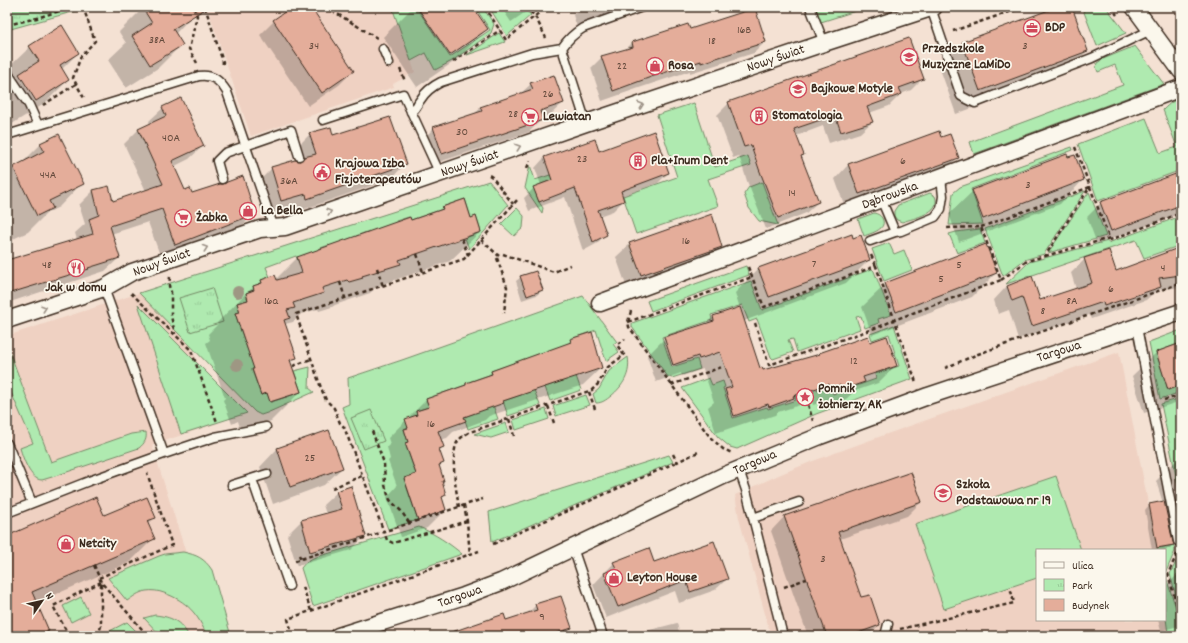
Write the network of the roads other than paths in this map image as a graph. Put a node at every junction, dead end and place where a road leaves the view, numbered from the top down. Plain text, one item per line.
1 (642, 7) edge
2 (810, 7) edge
3 (1134, 7) edge
4 (932, 8) edge
5 (1152, 30) junction
6 (824, 42) junction
7 (562, 48) junction
8 (383, 49) dead end
9 (389, 62) dead end
10 (7, 69) edge
11 (1181, 70) edge
12 (1181, 88) edge
13 (411, 112) junction
14 (323, 120) dead end
15 (586, 123) junction
16 (38, 125) junction
17 (7, 135) edge
18 (245, 145) junction
19 (299, 156) dead end
20 (440, 174) junction
21 (941, 177) junction
22 (222, 179) dead end
23 (881, 199) junction
24 (274, 228) junction
25 (894, 232) junction
26 (870, 242) dead end
27 (104, 288) junction
28 (600, 303) dead end
29 (1181, 312) edge
30 (7, 320) edge
31 (1137, 327) junction
32 (266, 427) dead end
33 (7, 443) edge
34 (164, 454) junction
35 (739, 470) junction
36 (267, 474) dead end
37 (252, 479) junction
38 (232, 485) dead end
39 (799, 502) dead end
40 (32, 503) junction
41 (7, 513) edge
42 (753, 518) junction
43 (1178, 541) road end
44 (573, 548) junction
45 (289, 586) dead end
46 (338, 636) edge
47 (602, 636) edge
48 (783, 636) edge

1 - 7 lane
2 - 6 lane
3 - 5 street
4 - 5 lane
4 - 6 street, Nowy Świat
5 - 11 street
15 -> 6 street, Nowy Świat
7 - 13 lane
7 - 15 lane
8 - 9 lane
10 - 16 lane
12 - 21 street, Dąbrowska
13 - 14 lane
13 - 20 lane
20 -> 15 street, Nowy Świat
16 - 17 lane
16 - 18 lane
18 - 19 lane
18 - 22 lane
18 - 24 lane
24 -> 20 street, Nowy Świat
21 - 23 street, Dąbrowska
21 - 25 lane
23 - 25 lane
23 - 28 street, Dąbrowska
27 -> 24 street, Nowy Świat
25 - 26 lane
30 -> 27 street, Nowy Świat
27 - 34 lane
29 - 31 street, Targowa
31 - 35 street, Targowa
31 - 43 lane
32 - 34 lane
33 - 40 lane
34 - 40 lane
35 - 42 lane
35 - 44 street, Targowa
36 - 37 lane
37 - 38 lane
37 - 45 lane
39 - 42 lane
40 - 41 lane
42 - 48 lane
44 - 46 street, Targowa
44 - 47 lane

